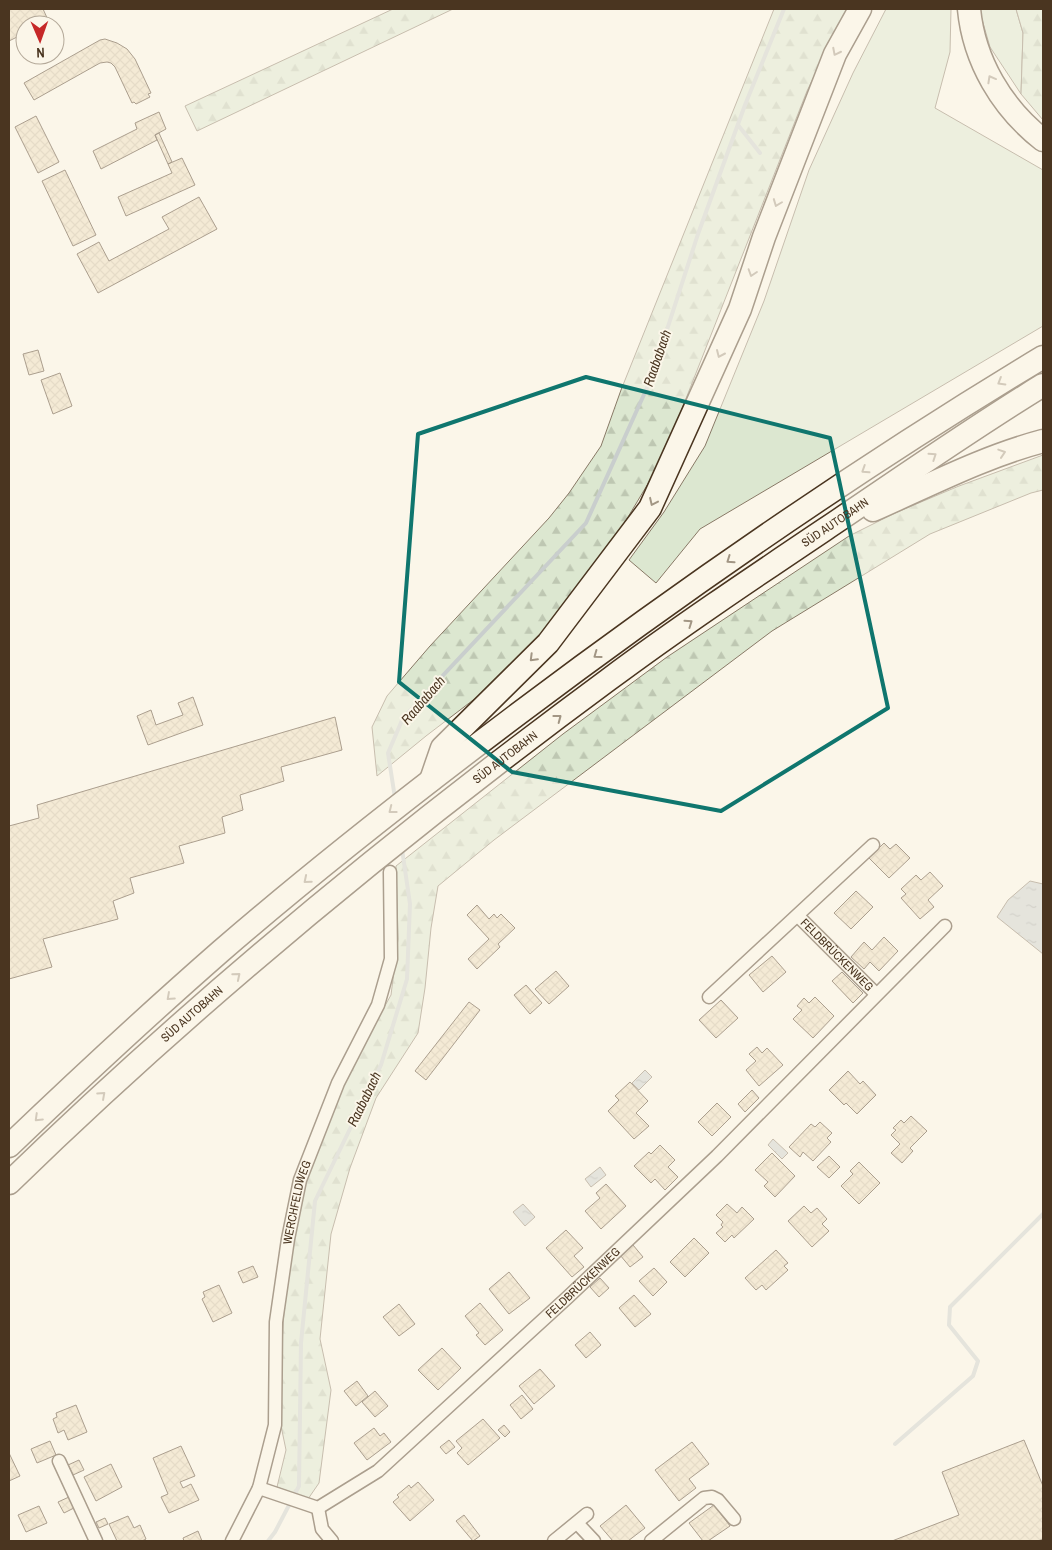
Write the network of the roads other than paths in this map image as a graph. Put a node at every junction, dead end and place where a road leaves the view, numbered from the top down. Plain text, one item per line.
1 (860, 9) edge
2 (969, 9) edge
3 (1043, 140) edge
4 (1043, 357) edge
5 (1043, 385) edge
6 (1043, 441) edge
7 (820, 533) junction
8 (431, 780) junction
9 (873, 845) dead end
10 (390, 872) dead end
11 (798, 916) junction
12 (945, 926) dead end
13 (876, 994) junction
14 (709, 997) dead end
15 (9, 1146) edge
16 (9, 1182) edge
17 (59, 1461) dead end
18 (265, 1490) junction
19 (312, 1506) junction
20 (587, 1514) dead end
21 (734, 1519) dead end
22 (577, 1523) junction
23 (96, 1541) edge
24 (232, 1541) edge
25 (332, 1541) edge
26 (554, 1541) edge
27 (594, 1541) edge
28 (651, 1541) edge

1 -> 8 highway
3 -> 2 highway
4 -> 8 highway
7 -> 5 highway, SÜD AUTOBAHN
7 -> 6 highway
16 -> 7 highway, SÜD AUTOBAHN
8 -> 15 highway
9 - 11 street, FELDBRÜCKENWEG
10 - 18 street, WERCHFELDWEG
11 - 13 street, FELDBRÜCKENWEG
11 - 14 street, FELDBRÜCKENWEG
12 - 13 street, FELDBRÜCKENWEG
13 - 19 street, FELDBRÜCKENWEG
17 - 23 street
18 - 19 street
18 - 24 street, WERCHFELDWEG
19 - 25 street
20 - 22 street
21 - 28 street
22 - 26 street
22 - 27 street

